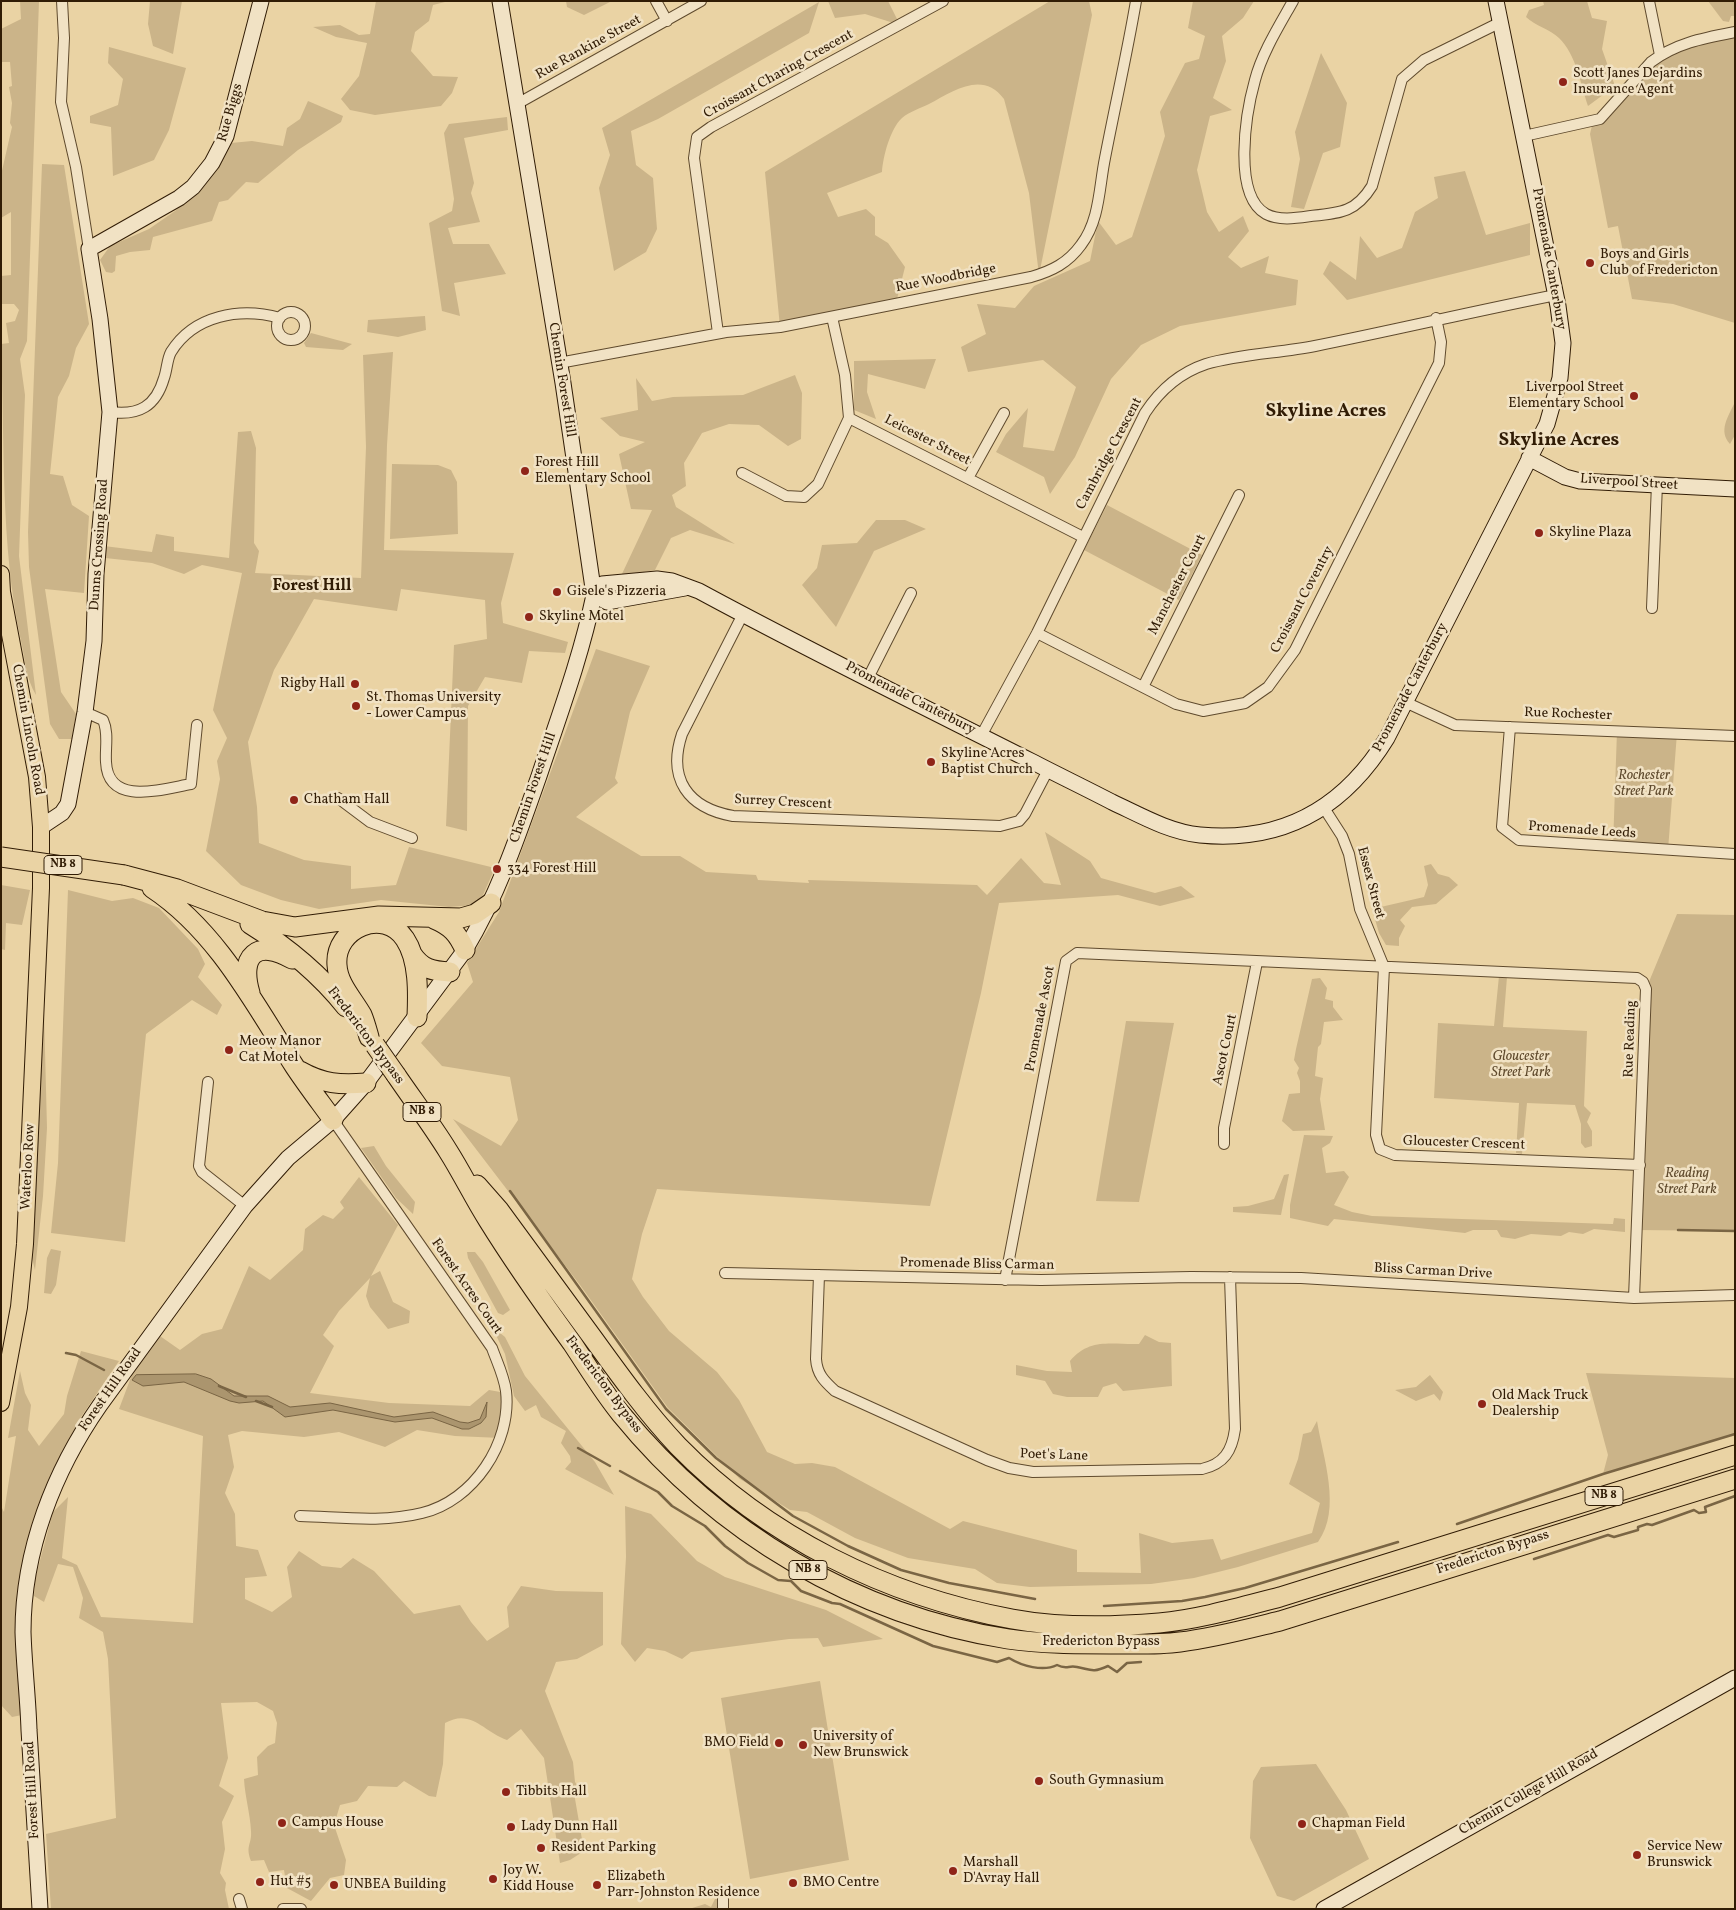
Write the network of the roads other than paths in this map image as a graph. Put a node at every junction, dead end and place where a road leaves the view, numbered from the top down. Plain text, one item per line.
1 (62, 1) edge
2 (260, 1) edge
3 (500, 1) edge
4 (656, 1) edge
5 (701, 1) edge
6 (943, 1) edge
7 (1136, 1) edge
8 (1292, 1) edge
9 (1496, 1) edge
10 (1649, 1) edge
11 (667, 21) junction
12 (1501, 22) junction
13 (1735, 32) edge
14 (1660, 55) junction
15 (517, 104) junction
16 (1524, 136) junction
17 (90, 249) junction
18 (1556, 295) junction
19 (832, 317) junction
20 (280, 318) dead end
21 (1436, 318) junction
22 (718, 333) junction
23 (560, 363) junction
24 (110, 412) junction
25 (1004, 413) dead end
26 (849, 418) junction
27 (1529, 458) junction
28 (742, 473) dead end
29 (968, 478) junction
30 (1657, 484) junction
31 (1735, 489) edge
32 (1239, 495) dead end
33 (1083, 537) junction
34 (1, 574) edge
35 (911, 593) dead end
36 (594, 595) junction
37 (1652, 608) dead end
38 (743, 614) junction
39 (1036, 633) junction
40 (868, 678) junction
41 (1143, 687) junction
42 (1405, 702) junction
43 (86, 712) junction
44 (197, 726) dead end
45 (1510, 727) junction
46 (982, 736) junction
47 (1735, 736) edge
48 (1048, 770) junction
49 (338, 798) dead end
50 (1324, 808) junction
51 (41, 827) junction
52 (412, 838) dead end
53 (1735, 854) edge
54 (1, 857) edge
55 (124, 875) junction
56 (491, 903) junction
57 (216, 905) junction
58 (433, 918) junction
59 (40, 930) joint
60 (465, 950) junction
61 (412, 954) junction
62 (1257, 962) junction
63 (1384, 967) junction
64 (450, 972) junction
65 (316, 974) junction
66 (252, 998) junction
67 (417, 1017) junction
68 (372, 1041) junction
69 (296, 1069) junction
70 (208, 1082) dead end
71 (366, 1083) junction
72 (333, 1120) junction
73 (1224, 1144) dead end
74 (447, 1150) junction
75 (1640, 1165) junction
76 (245, 1206) junction
77 (725, 1273) dead end
78 (819, 1276) junction
79 (1230, 1277) junction
80 (1004, 1280) junction
81 (1735, 1295) edge
82 (1634, 1298) junction
83 (1, 1402) edge
84 (1735, 1455) edge
85 (1735, 1478) edge
86 (300, 1516) dead end
87 (1735, 1678) edge
88 (40, 1909) edge
89 (283, 1909) edge
90 (301, 1909) edge
91 (1324, 1909) edge

1 - 17 street
2 - 17 street, Rue Biggs
3 - 15 street, Chemin Forest Hill
4 - 11 street
5 - 11 street, Rue Rankine Street
6 - 22 street, Croissant Charing Crescent
7 - 19 street, Rue Woodbridge
8 - 12 street
9 - 12 street, Promenade Canterbury
10 - 14 street
11 - 15 street, Rue Rankine Street
12 - 16 street, Promenade Canterbury
13 - 14 street
14 - 16 street
15 - 23 street, Chemin Forest Hill
16 - 18 street, Promenade Canterbury
17 - 24 street, Dunns Crossing Road
18 - 21 street, Cambridge Crescent
18 - 27 street, Promenade Canterbury
19 - 22 street, Rue Woodbridge
19 - 26 street
20 - 24 street
21 - 33 street, Cambridge Crescent
21 - 41 street, Croissant Coventry
22 - 23 street, Rue Woodbridge
23 - 36 street, Chemin Forest Hill
24 - 43 street, Dunns Crossing Road
25 - 29 street
26 - 28 street
26 - 29 street, Leicester Street
27 - 30 street, Liverpool Street
27 - 42 street, Promenade Canterbury
29 - 33 street, Leicester Street
30 - 31 street, Liverpool Street
30 - 37 street
32 - 41 street, Manchester Court
33 - 39 street, Cambridge Crescent
34 - 51 main road, Chemin Lincoln Road
35 - 40 street
36 - 38 street, Promenade Canterbury
36 - 56 street, Chemin Forest Hill
38 - 40 street, Promenade Canterbury
38 - 48 street, Surrey Crescent
39 - 41 street, Croissant Coventry
39 - 46 street, Cambridge Crescent
40 - 46 street, Promenade Canterbury
42 - 45 street, Rue Rochester
42 - 50 street, Promenade Canterbury
43 - 44 street
43 - 51 street, Dunns Crossing Road
45 - 47 street, Rue Rochester
45 - 53 street, Promenade Leeds
46 - 48 street, Promenade Canterbury
48 - 50 street, Promenade Canterbury
49 - 52 street
50 - 63 street, Essex Street
51 - 59 main road, Chemin Lincoln Road
54 - 55 highway, NB 8, bridge
55 - 57 highway, NB 8
55 - 66 highway
56 - 58 highway
56 - 60 street, Chemin Forest Hill
57 - 58 highway
57 - 65 highway, Fredericton Bypass / NB 8
58 - 60 highway
59 - 83 main road, Waterloo Row
60 - 64 street, Chemin Forest Hill
61 - 64 highway
61 - 67 highway
61 - 68 highway
62 - 63 street, Promenade Ascot
62 - 73 street, Ascot Court
62 - 80 street, Promenade Ascot
63 - 75 street, Rue Reading
63 - 75 street, Gloucester Crescent
64 - 67 street, Forest Hill Road
65 - 66 highway
65 - 68 highway, Fredericton Bypass / NB 8
66 - 69 highway
67 - 71 street, Forest Hill Road
68 - 74 highway, Fredericton Bypass / NB 8, bridge
69 - 71 highway
69 - 72 highway
70 - 76 street
71 - 72 street, Forest Hill Road
72 - 76 street, Forest Hill Road
72 - 86 street, Forest Acres Court
74 - 84 highway, Fredericton Bypass / NB 8
74 - 85 highway, Fredericton Bypass / NB 8
75 - 82 street, Rue Reading
76 - 88 street, Forest Hill Road
77 - 78 street, Promenade Bliss Carman
78 - 79 street, Poet's Lane
78 - 80 street, Promenade Bliss Carman
79 - 80 street, Promenade Bliss Carman
79 - 82 street, Bliss Carman Drive
81 - 82 street, Bliss Carman Drive
87 - 91 street, Chemin College Hill Road
89 - 90 street

